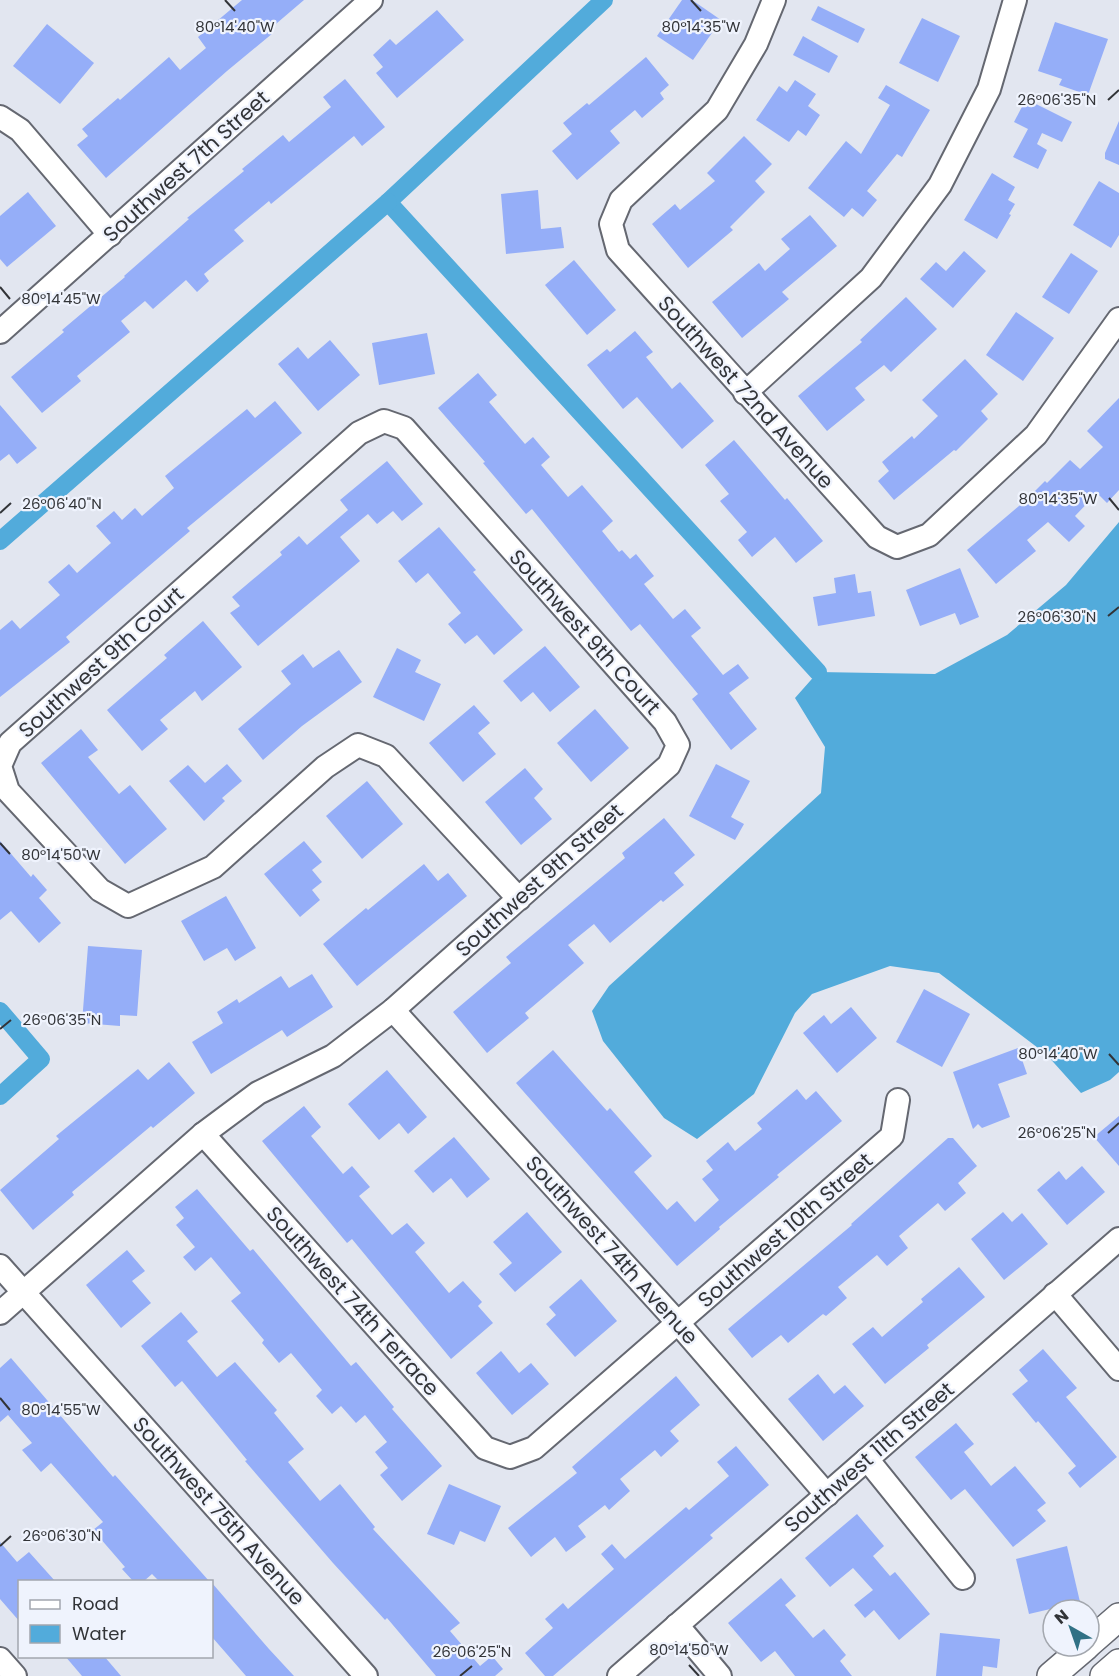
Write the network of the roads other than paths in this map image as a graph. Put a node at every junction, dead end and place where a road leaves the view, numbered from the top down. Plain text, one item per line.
1 (371, 0) edge
2 (774, 0) edge
3 (1015, 0) edge
4 (0, 117) edge
5 (110, 235) junction
6 (1119, 319) edge
7 (0, 332) edge
8 (745, 393) junction
9 (678, 745) joint
10 (519, 899) junction
11 (393, 1010) junction
12 (898, 1100) dead end
13 (203, 1134) junction
14 (1119, 1239) edge
15 (0, 1266) edge
16 (23, 1292) junction
17 (1055, 1294) junction
18 (0, 1313) edge
19 (678, 1323) junction
20 (1119, 1369) edge
21 (510, 1457) joint
22 (867, 1459) junction
23 (827, 1494) junction
24 (963, 1578) dead end
25 (1119, 1617) edge
26 (677, 1625) junction
27 (1101, 1633) edge
28 (1072, 1658) edge
29 (0, 1659) edge
30 (1119, 1663) edge
31 (15, 1676) edge
32 (366, 1676) edge
33 (619, 1676) edge
34 (720, 1676) edge
35 (1051, 1676) edge
36 (1104, 1676) edge

1 - 5 street, Southwest 7th Street
2 - 8 street, Southwest 72nd Avenue
3 - 8 street
4 - 5 street
5 - 7 street, Southwest 7th Street
6 - 8 street, Southwest 72nd Avenue
9 - 10 street, Southwest 9th Street
9 - 10 street, Southwest 9th Court
10 - 11 street, Southwest 9th Street
11 - 13 street, Southwest 9th Street
11 - 19 street, Southwest 74th Avenue
12 - 19 street, Southwest 10th Street
13 - 16 street
13 - 21 street, Southwest 74th Terrace
14 - 17 street, Southwest 11th Street
15 - 16 street, Southwest 75th Avenue
16 - 18 street
16 - 32 street, Southwest 75th Avenue
17 - 20 street
17 - 22 street, Southwest 11th Street
19 - 21 street, Southwest 10th Street
19 - 23 street, Southwest 74th Avenue
22 - 23 street, Southwest 11th Street
22 - 24 street
23 - 26 street, Southwest 11th Street
25 - 27 main road
26 - 33 street, Southwest 11th Street
26 - 34 street
28 - 35 main road
29 - 31 street
30 - 36 main road

